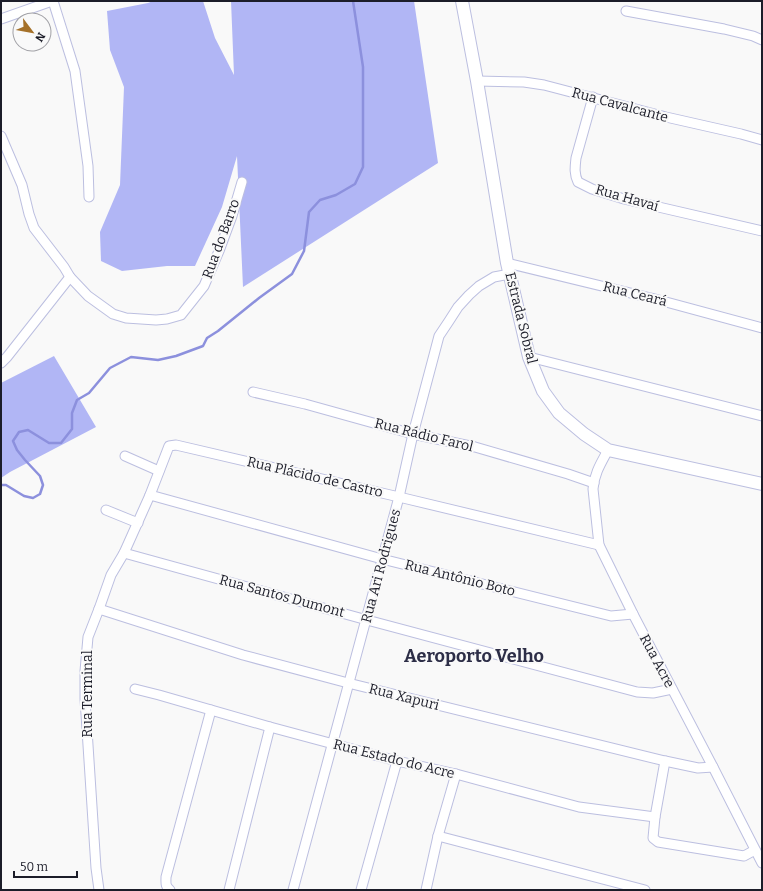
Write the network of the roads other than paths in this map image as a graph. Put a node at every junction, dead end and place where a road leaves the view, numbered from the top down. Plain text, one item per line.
1 (52, 1) edge
2 (462, 1) edge
3 (626, 11) dead end
4 (1, 19) edge
5 (762, 40) edge
6 (477, 81) junction
7 (593, 98) junction
8 (1, 136) edge
9 (762, 140) edge
10 (242, 182) dead end
11 (89, 197) dead end
12 (762, 231) edge
13 (508, 269) junction
14 (70, 277) junction
15 (762, 328) edge
16 (529, 357) junction
17 (1, 363) edge
18 (253, 392) dead end
19 (762, 416) edge
20 (413, 434) junction
21 (172, 446) joint
22 (608, 450) junction
23 (125, 456) dead end
24 (159, 471) junction
25 (594, 483) junction
26 (762, 484) edge
27 (150, 494) junction
28 (399, 497) junction
29 (106, 510) dead end
30 (138, 522) junction
31 (599, 545) junction
32 (124, 553) junction
33 (382, 559) junction
34 (99, 609) junction
35 (633, 614) junction
36 (367, 620) junction
37 (348, 683) junction
38 (135, 689) dead end
39 (672, 689) junction
40 (211, 710) junction
41 (270, 727) junction
42 (333, 743) junction
43 (397, 761) junction
44 (665, 761) junction
45 (713, 767) junction
46 (456, 774) junction
47 (655, 817) junction
48 (438, 836) junction
49 (755, 850) junction
50 (762, 863) edge
51 (169, 889) edge
52 (99, 890) edge
53 (229, 890) edge
54 (293, 890) edge
55 (361, 890) edge
56 (426, 890) edge
57 (645, 890) edge

1 - 4 street
1 - 11 street
2 - 6 street, Estrada Sobral
3 - 5 street
6 - 7 street, Rua Cavalcante
6 - 13 street, Estrada Sobral
7 - 9 street, Rua Cavalcante
7 - 12 street, Rua Havaí
8 - 14 street, Rua do Barro
10 - 14 street, Rua do Barro
13 - 15 street, Rua Ceará
13 - 16 street, Estrada Sobral
13 - 20 street, Rua Ari Rodrigues
14 - 17 street
16 - 19 street
16 - 22 street, Estrada Sobral
18 - 20 street, Rua Rádio Farol
20 - 25 street, Rua Rádio Farol
20 - 28 street, Rua Ari Rodrigues
21 - 24 street, Rua Terminal
21 - 28 street, Rua Plácido de Castro
22 - 25 street, Rua Acre
22 - 26 street, Estrada Sobral
23 - 24 street
24 - 27 street, Rua Terminal
25 - 31 street, Rua Acre
27 - 30 street, Rua Terminal
27 - 33 street, Rua Antônio Boto
28 - 31 street, Rua Plácido de Castro
28 - 33 street, Rua Ari Rodrigues
29 - 30 street
30 - 32 street, Rua Terminal
31 - 35 street, Rua Acre
32 - 34 street, Rua Terminal
32 - 36 street, Rua Santos Dumont
33 - 35 street, Rua Antônio Boto
33 - 36 street, Rua Ari Rodrigues
34 - 37 street, Rua Xapuri
34 - 52 street, Rua Terminal
35 - 39 street, Rua Acre
36 - 37 street, Rua Ari Rodrigues
36 - 39 street, Rua Santos Dumont
37 - 42 street, Rua Ari Rodrigues
37 - 44 street, Rua Xapuri
38 - 40 street, Rua Estado do Acre
39 - 45 street, Rua Acre
40 - 41 street, Rua Estado do Acre
40 - 51 street
41 - 42 street, Rua Estado do Acre
41 - 53 street
42 - 43 street, Rua Estado do Acre
42 - 54 street, Rua Ari Rodrigues
43 - 46 street, Rua Estado do Acre
43 - 55 street
44 - 45 street, Rua Xapuri
44 - 47 street
45 - 49 street, Rua Acre
46 - 47 street, Rua Estado do Acre
46 - 48 street
47 - 49 street
48 - 56 street
48 - 57 street
49 - 50 street, Rua Acre

